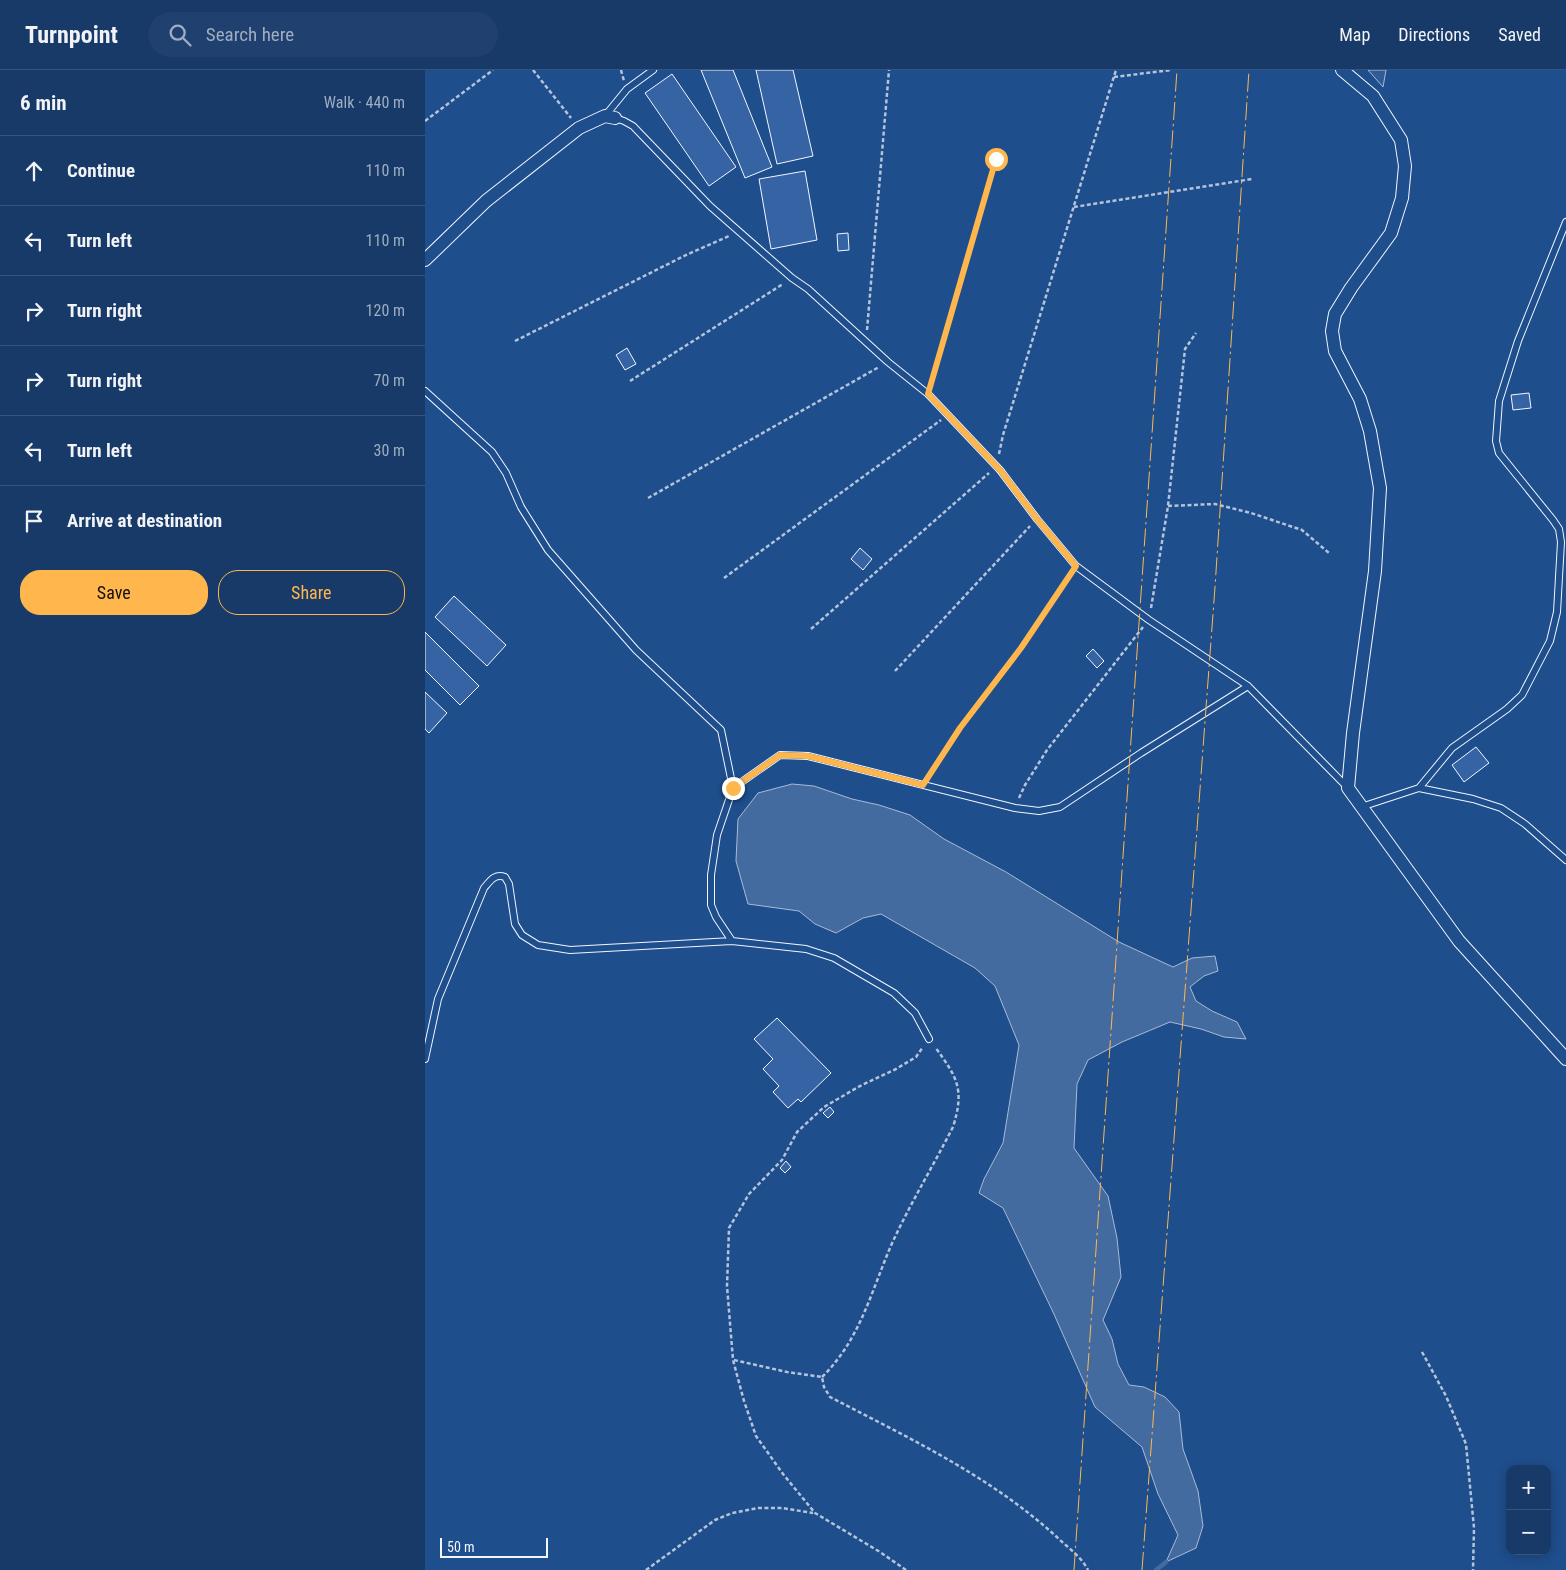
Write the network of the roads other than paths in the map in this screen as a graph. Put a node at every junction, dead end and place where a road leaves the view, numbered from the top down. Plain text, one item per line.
1 (653, 70) edge
2 (1342, 70) edge
3 (610, 117) junction
4 (1566, 222) edge
5 (425, 260) edge
6 (425, 391) edge
7 (1248, 686) junction
8 (733, 788) junction
9 (1348, 788) junction
10 (1419, 788) junction
11 (1360, 807) junction
12 (1566, 860) edge
13 (732, 941) junction
14 (929, 1039) road end
15 (425, 1059) edge
16 (1566, 1060) edge

1 - 3 lane
2 - 9 street
3 - 5 street
3 - 7 lane
4 - 10 lane
6 - 8 lane
7 - 8 lane
7 - 9 lane
8 - 13 lane
9 - 11 street
10 - 11 lane
10 - 12 lane
11 - 16 street
13 - 14 lane
13 - 15 lane

